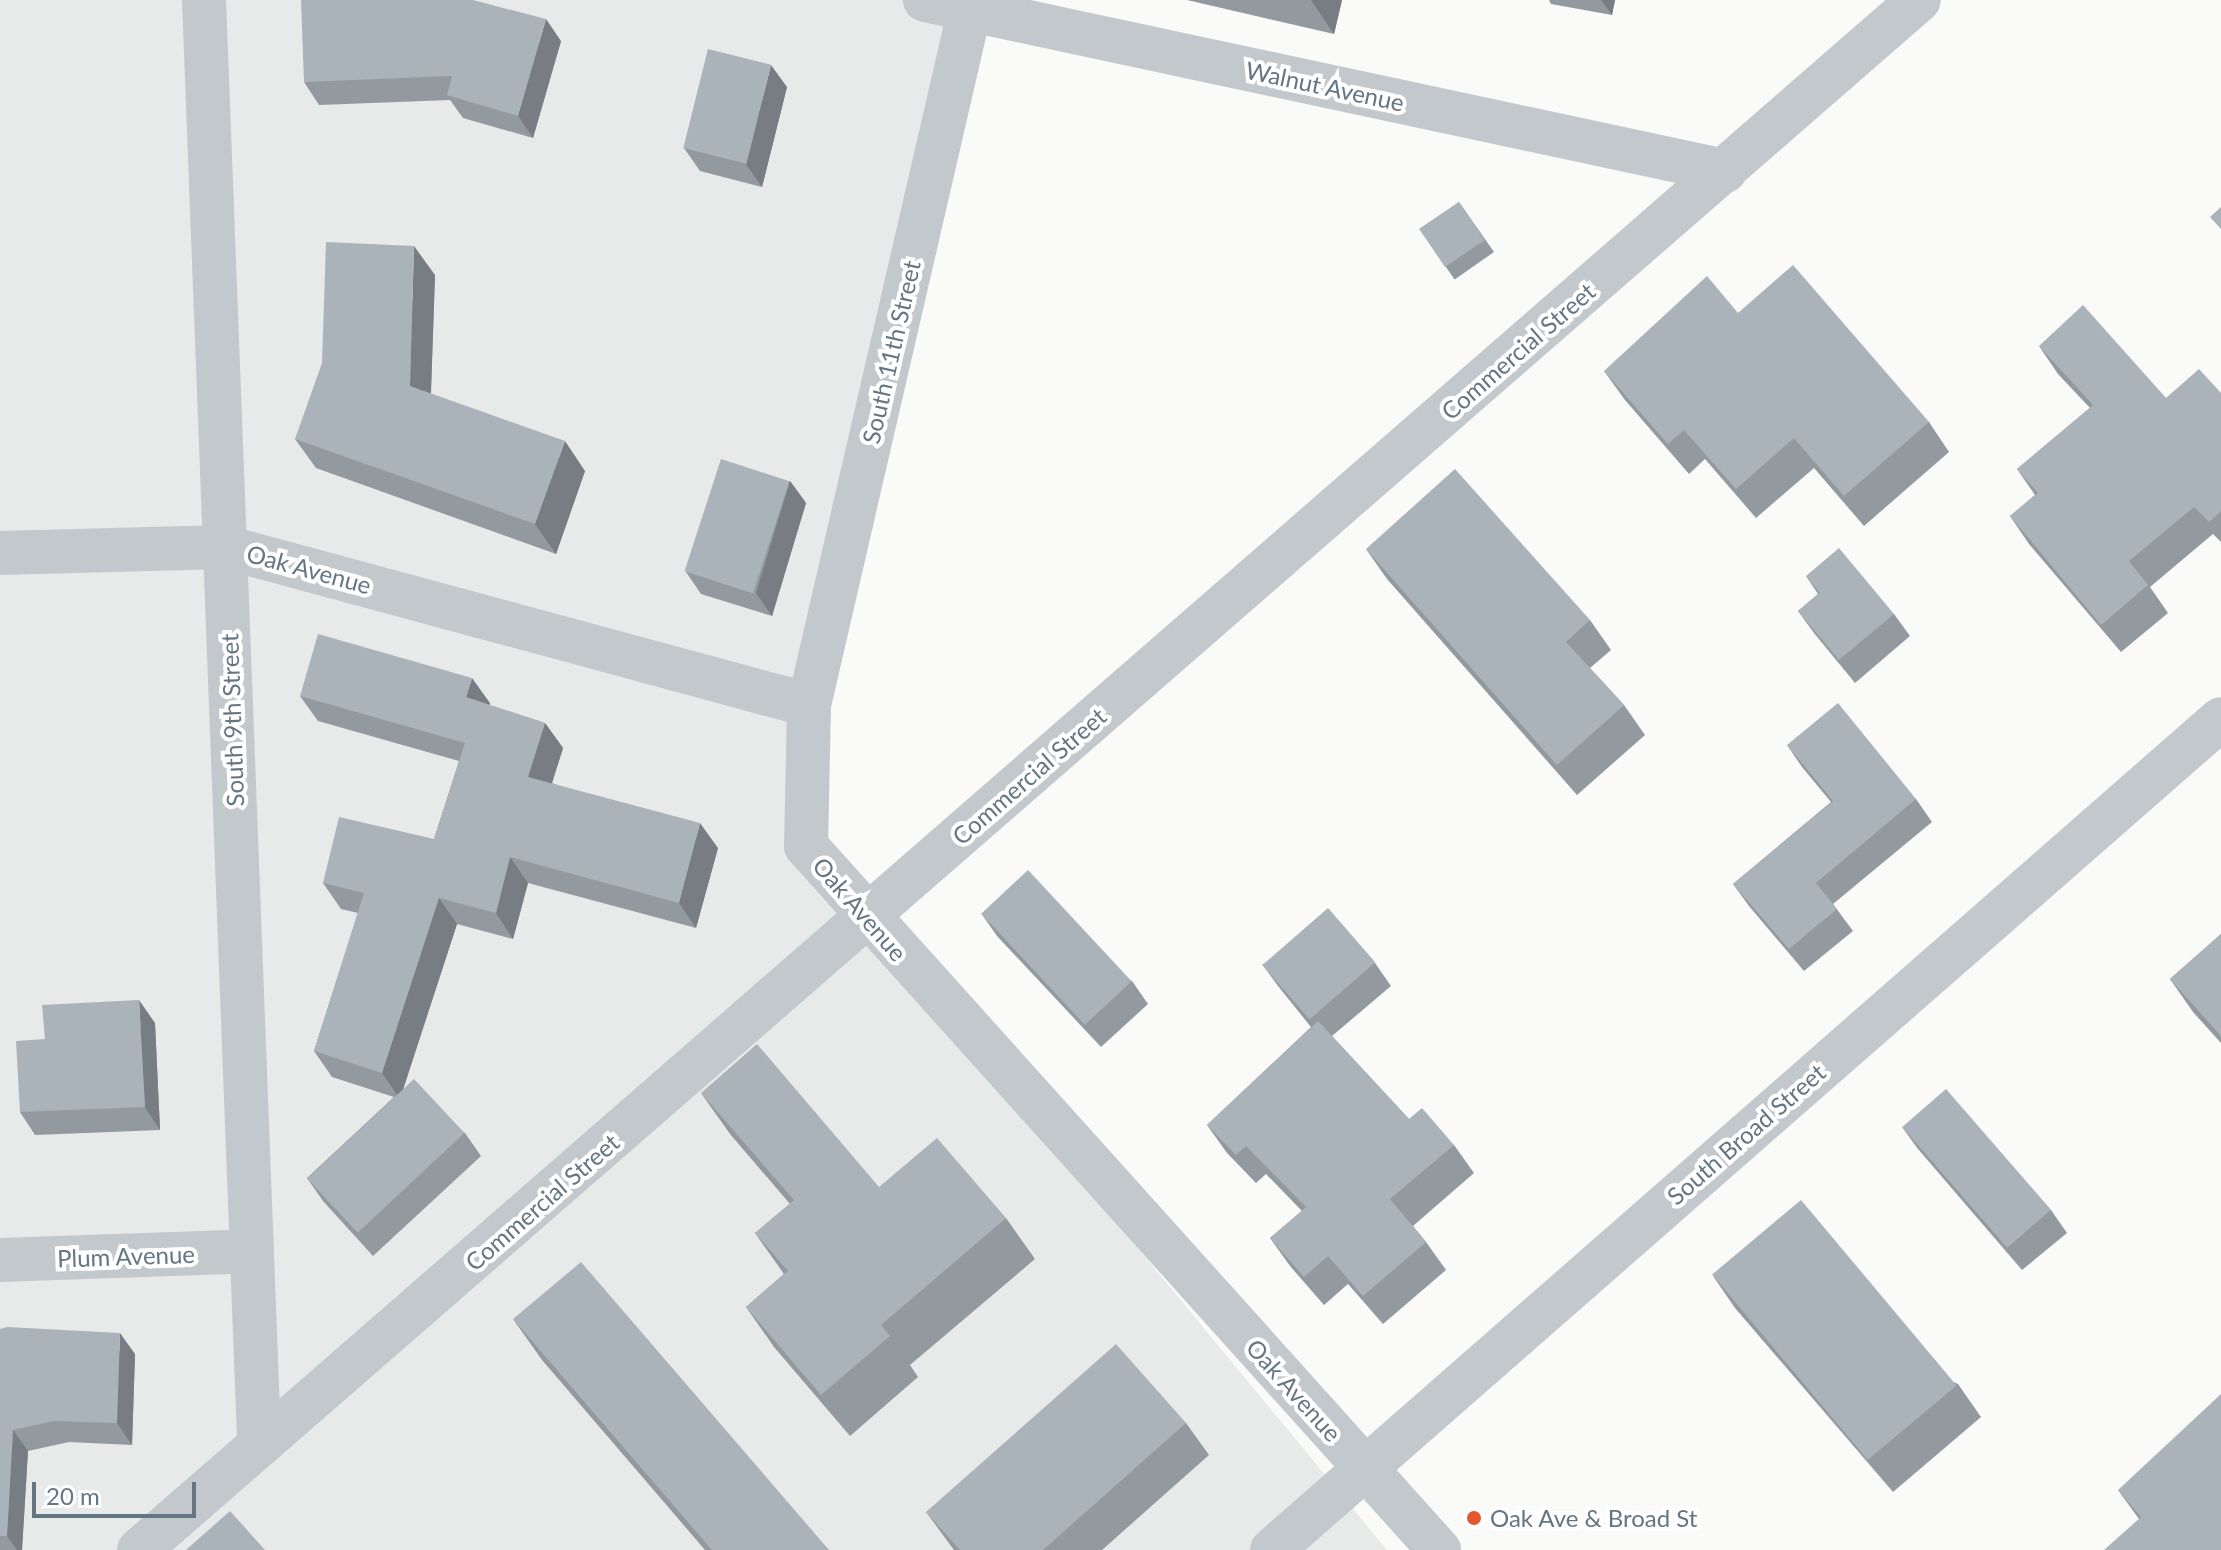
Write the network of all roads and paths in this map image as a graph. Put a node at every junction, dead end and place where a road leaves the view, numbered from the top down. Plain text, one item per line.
1 (204, 0) edge
2 (925, 0) edge
3 (1919, 0) edge
4 (970, 5) edge
5 (1725, 171) junction
6 (225, 547) junction
7 (0, 553) edge
8 (809, 705) junction
9 (2221, 719) edge
10 (866, 917) junction
11 (252, 1251) junction
12 (0, 1260) edge
13 (259, 1440) junction
14 (1364, 1467) junction
15 (139, 1550) edge
16 (1272, 1550) edge
17 (1439, 1550) edge

1 - 6 street, South 9th Street
2 - 4 street, Walnut Avenue
3 - 5 street, Commercial Street
4 - 5 street, Walnut Avenue
4 - 8 street, South 11th Street
5 - 10 street, Commercial Street
6 - 7 street, Oak Avenue
6 - 8 street, Oak Avenue
6 - 11 street, South 9th Street
8 - 10 street, Oak Avenue
9 - 14 street, South Broad Street
10 - 13 street, Commercial Street
10 - 14 street, Oak Avenue
11 - 12 street, Plum Avenue
11 - 13 street, South 9th Street
13 - 15 street, Commercial Street
14 - 16 street, South Broad Street
14 - 17 street, Oak Avenue

